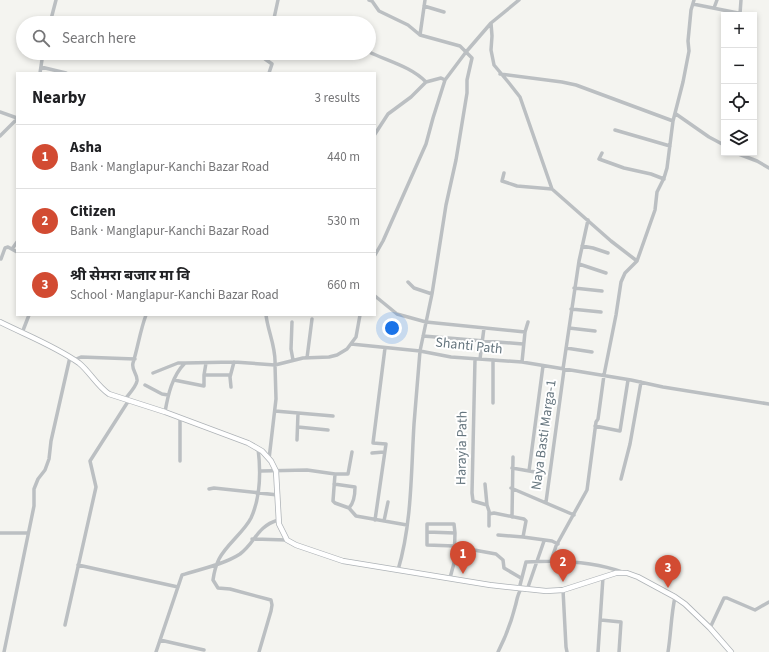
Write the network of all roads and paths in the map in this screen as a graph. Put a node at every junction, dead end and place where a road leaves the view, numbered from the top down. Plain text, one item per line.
1 (56, 0) edge
2 (278, 0) edge
3 (369, 0) edge
4 (425, 0) edge
5 (519, 0) edge
6 (717, 0) edge
7 (741, 0) edge
8 (693, 2) edge
9 (424, 6) junction
10 (714, 8) junction
11 (444, 12) dead end
12 (731, 12) edge
13 (740, 12) edge
14 (52, 16) edge
15 (274, 16) edge
16 (491, 24) junction
17 (420, 35) junction
18 (466, 52) junction
19 (376, 55) edge
20 (42, 60) edge
21 (266, 60) edge
22 (41, 67) junction
23 (40, 72) edge
24 (62, 72) edge
25 (269, 72) edge
26 (500, 74) junction
27 (445, 80) junction
28 (426, 82) junction
29 (0, 112) edge
30 (676, 114) junction
31 (16, 119) edge
32 (16, 120) edge
33 (673, 121) junction
34 (615, 130) dead end
35 (376, 132) edge
36 (0, 136) edge
37 (721, 143) edge
38 (670, 146) junction
39 (602, 153) dead end
40 (744, 156) edge
41 (769, 168) edge
42 (504, 173) dead end
43 (664, 179) junction
44 (552, 189) junction
45 (588, 220) junction
46 (16, 243) edge
47 (582, 246) junction
48 (12, 249) junction
49 (16, 251) edge
50 (376, 253) edge
51 (608, 253) dead end
52 (1, 259) edge
53 (637, 261) junction
54 (578, 264) junction
55 (606, 273) dead end
56 (408, 282) dead end
57 (574, 288) junction
58 (602, 291) dead end
59 (432, 294) junction
60 (376, 297) edge
61 (571, 309) junction
62 (601, 312) dead end
63 (29, 316) edge
64 (146, 316) edge
65 (266, 316) edge
66 (360, 316) edge
67 (312, 319) dead end
68 (0, 322) edge
69 (292, 322) dead end
70 (426, 322) junction
71 (528, 322) dead end
72 (484, 328) junction
73 (569, 328) junction
74 (595, 331) dead end
75 (525, 332) junction
76 (22, 333) junction
77 (423, 336) junction
78 (482, 341) junction
79 (351, 344) junction
80 (523, 344) junction
81 (385, 348) junction
82 (566, 348) junction
83 (420, 351) junction
84 (592, 352) dead end
85 (307, 358) junction
86 (72, 359) junction
87 (135, 359) junction
88 (478, 359) junction
89 (293, 360) junction
90 (494, 360) junction
91 (234, 362) junction
92 (522, 362) junction
93 (185, 363) junction
94 (206, 363) junction
95 (275, 364) junction
96 (544, 366) junction
97 (563, 369) junction
98 (153, 373) dead end
99 (204, 375) junction
100 (230, 375) junction
101 (604, 375) junction
102 (174, 380) junction
103 (628, 380) junction
104 (641, 382) junction
105 (145, 385) dead end
106 (231, 387) dead end
107 (168, 395) junction
108 (127, 400) junction
109 (493, 402) dead end
110 (769, 404) edge
111 (275, 411) junction
112 (165, 412) junction
113 (298, 413) junction
114 (333, 416) dead end
115 (180, 418) junction
116 (596, 426) junction
117 (298, 427) junction
118 (328, 430) dead end
119 (297, 440) dead end
120 (258, 448) junction
121 (352, 452) dead end
122 (384, 452) junction
123 (372, 453) dead end
124 (513, 457) dead end
125 (269, 459) junction
126 (180, 461) dead end
127 (512, 468) junction
128 (261, 471) junction
129 (276, 471) junction
130 (529, 471) junction
131 (535, 472) dead end
132 (335, 474) junction
133 (621, 479) dead end
134 (334, 484) junction
135 (486, 484) dead end
136 (511, 488) junction
137 (210, 489) dead end
138 (258, 493) junction
139 (278, 496) junction
140 (388, 502) dead end
141 (546, 502) junction
142 (487, 505) junction
143 (348, 508) junction
144 (489, 514) junction
145 (574, 515) junction
146 (512, 517) junction
147 (278, 520) junction
148 (375, 520) junction
149 (384, 521) junction
150 (407, 525) junction
151 (489, 526) dead end
152 (28, 532) junction
153 (427, 532) junction
154 (0, 533) edge
155 (455, 533) junction
156 (498, 535) dead end
157 (523, 537) junction
158 (252, 539) junction
159 (287, 540) junction
160 (544, 541) junction
161 (558, 544) junction
162 (455, 546) junction
163 (474, 550) dead end
164 (537, 561) junction
165 (551, 561) junction
166 (217, 564) junction
167 (78, 565) junction
168 (398, 570) junction
169 (627, 574) junction
170 (603, 577) junction
171 (450, 578) junction
172 (521, 578) junction
173 (178, 587) junction
174 (520, 589) junction
175 (527, 590) junction
176 (563, 590) junction
177 (675, 597) junction
178 (769, 602) edge
179 (601, 620) junction
180 (65, 625) dead end
181 (710, 628) junction
182 (160, 640) junction
183 (204, 650) dead end
184 (4, 652) edge
185 (156, 652) edge
186 (258, 652) edge
187 (498, 652) edge
188 (567, 652) edge
189 (598, 652) edge
190 (619, 652) edge
191 (668, 652) edge
192 (731, 652) edge

1 - 14 street
2 - 15 street
3 - 17 street
4 - 9 street
5 - 16 street
6 - 10 street
7 - 13 street
8 - 10 street
8 - 30 street
9 - 11 street
9 - 17 street
10 - 12 street
16 - 18 street
16 - 26 street
17 - 18 street
18 - 27 street
18 - 59 street, Shanti Path
19 - 28 street
20 - 22 street
21 - 25 street
22 - 23 street
22 - 24 street
26 - 33 street
26 - 44 street
27 - 28 street
27 - 50 street
28 - 35 street
29 - 31 street
30 - 33 street
30 - 37 street
32 - 36 street
33 - 38 street
34 - 38 street
38 - 43 street
39 - 43 street
40 - 41 street
42 - 44 street
43 - 53 street
44 - 45 street
45 - 47 street, Naya Basti Marga-1
45 - 53 street
46 - 48 street
47 - 51 street
47 - 54 street, Naya Basti Marga-1
48 - 49 street
48 - 52 street
53 - 101 street
54 - 55 street
54 - 57 street, Naya Basti Marga-1
56 - 59 street
57 - 58 street
57 - 61 street, Naya Basti Marga-1
59 - 70 street, Shanti Path
60 - 70 street
61 - 62 street
61 - 73 street, Naya Basti Marga-1
63 - 76 street
64 - 87 street
65 - 95 street
66 - 79 street
67 - 85 street
68 - 76 street
69 - 89 street
70 - 72 street
70 - 77 street, Shanti Path
71 - 75 street
72 - 75 street
72 - 78 street
73 - 74 street
73 - 82 street, Naya Basti Marga-1
75 - 80 street
76 - 86 street
77 - 78 street
77 - 83 street, Shanti Path
78 - 80 street
78 - 88 street
79 - 81 street
79 - 85 street
80 - 92 street
81 - 83 street
81 - 122 street
82 - 84 street
82 - 97 street, Naya Basti Marga-1
83 - 88 street, Shanti Path
83 - 150 street
85 - 89 street
86 - 87 street
86 - 108 street
86 - 152 street
87 - 108 street
88 - 90 street, Shanti Path
88 - 142 street, Harayia Path
89 - 95 street
90 - 92 street, Shanti Path
90 - 109 street
91 - 94 street
91 - 95 street
91 - 100 street
92 - 96 street, Shanti Path
93 - 94 street
93 - 98 street
93 - 102 street
94 - 99 street
95 - 111 street
96 - 97 street, Shanti Path
96 - 130 street
97 - 101 street, Shanti Path
97 - 141 street, Naya Basti Marga-1
99 - 100 street
99 - 102 street
100 - 106 street
101 - 103 street, Shanti Path
101 - 116 street
102 - 107 street
103 - 104 street, Shanti Path
103 - 116 street
104 - 110 street, Shanti Path
104 - 133 street
105 - 107 street
107 - 112 street
108 - 112 street
108 - 167 street
111 - 113 street
111 - 125 street
112 - 115 street
113 - 114 street
113 - 117 street
115 - 120 street
115 - 126 street
116 - 145 street
117 - 118 street
117 - 119 street
120 - 125 street
120 - 128 street
121 - 132 street
122 - 123 street
122 - 148 street
124 - 127 street
125 - 129 street
127 - 130 street
127 - 136 street
128 - 129 street
128 - 138 street
129 - 132 street
129 - 139 street
130 - 131 street
132 - 134 street
134 - 143 street
134 - 143 street
135 - 142 street
136 - 141 street
136 - 146 street
137 - 138 street
138 - 139 street
138 - 166 street
139 - 147 street
140 - 149 street
141 - 145 street
142 - 144 street
143 - 148 street
144 - 146 street
144 - 151 street
145 - 161 street
146 - 157 street
147 - 158 street
147 - 159 street
148 - 149 street
149 - 150 street
150 - 168 street
152 - 154 street
152 - 184 street
153 - 155 street
153 - 155 street
153 - 162 street
155 - 162 street
156 - 157 street
157 - 160 street
158 - 159 street
158 - 166 street
159 - 168 street
160 - 161 street
160 - 164 street
161 - 165 street
162 - 171 street
163 - 172 street
164 - 165 street
164 - 172 street
164 - 175 street
165 - 169 street
166 - 173 street
166 - 186 street
167 - 173 street
167 - 180 street
168 - 171 street
169 - 170 street
169 - 177 street
170 - 176 street
170 - 179 street
171 - 174 street
172 - 174 street
173 - 182 street
174 - 175 street
174 - 187 street
175 - 176 street
176 - 188 street
177 - 181 street
177 - 191 street
178 - 181 street
179 - 189 street
179 - 190 street
181 - 192 street
182 - 183 street
182 - 185 street

